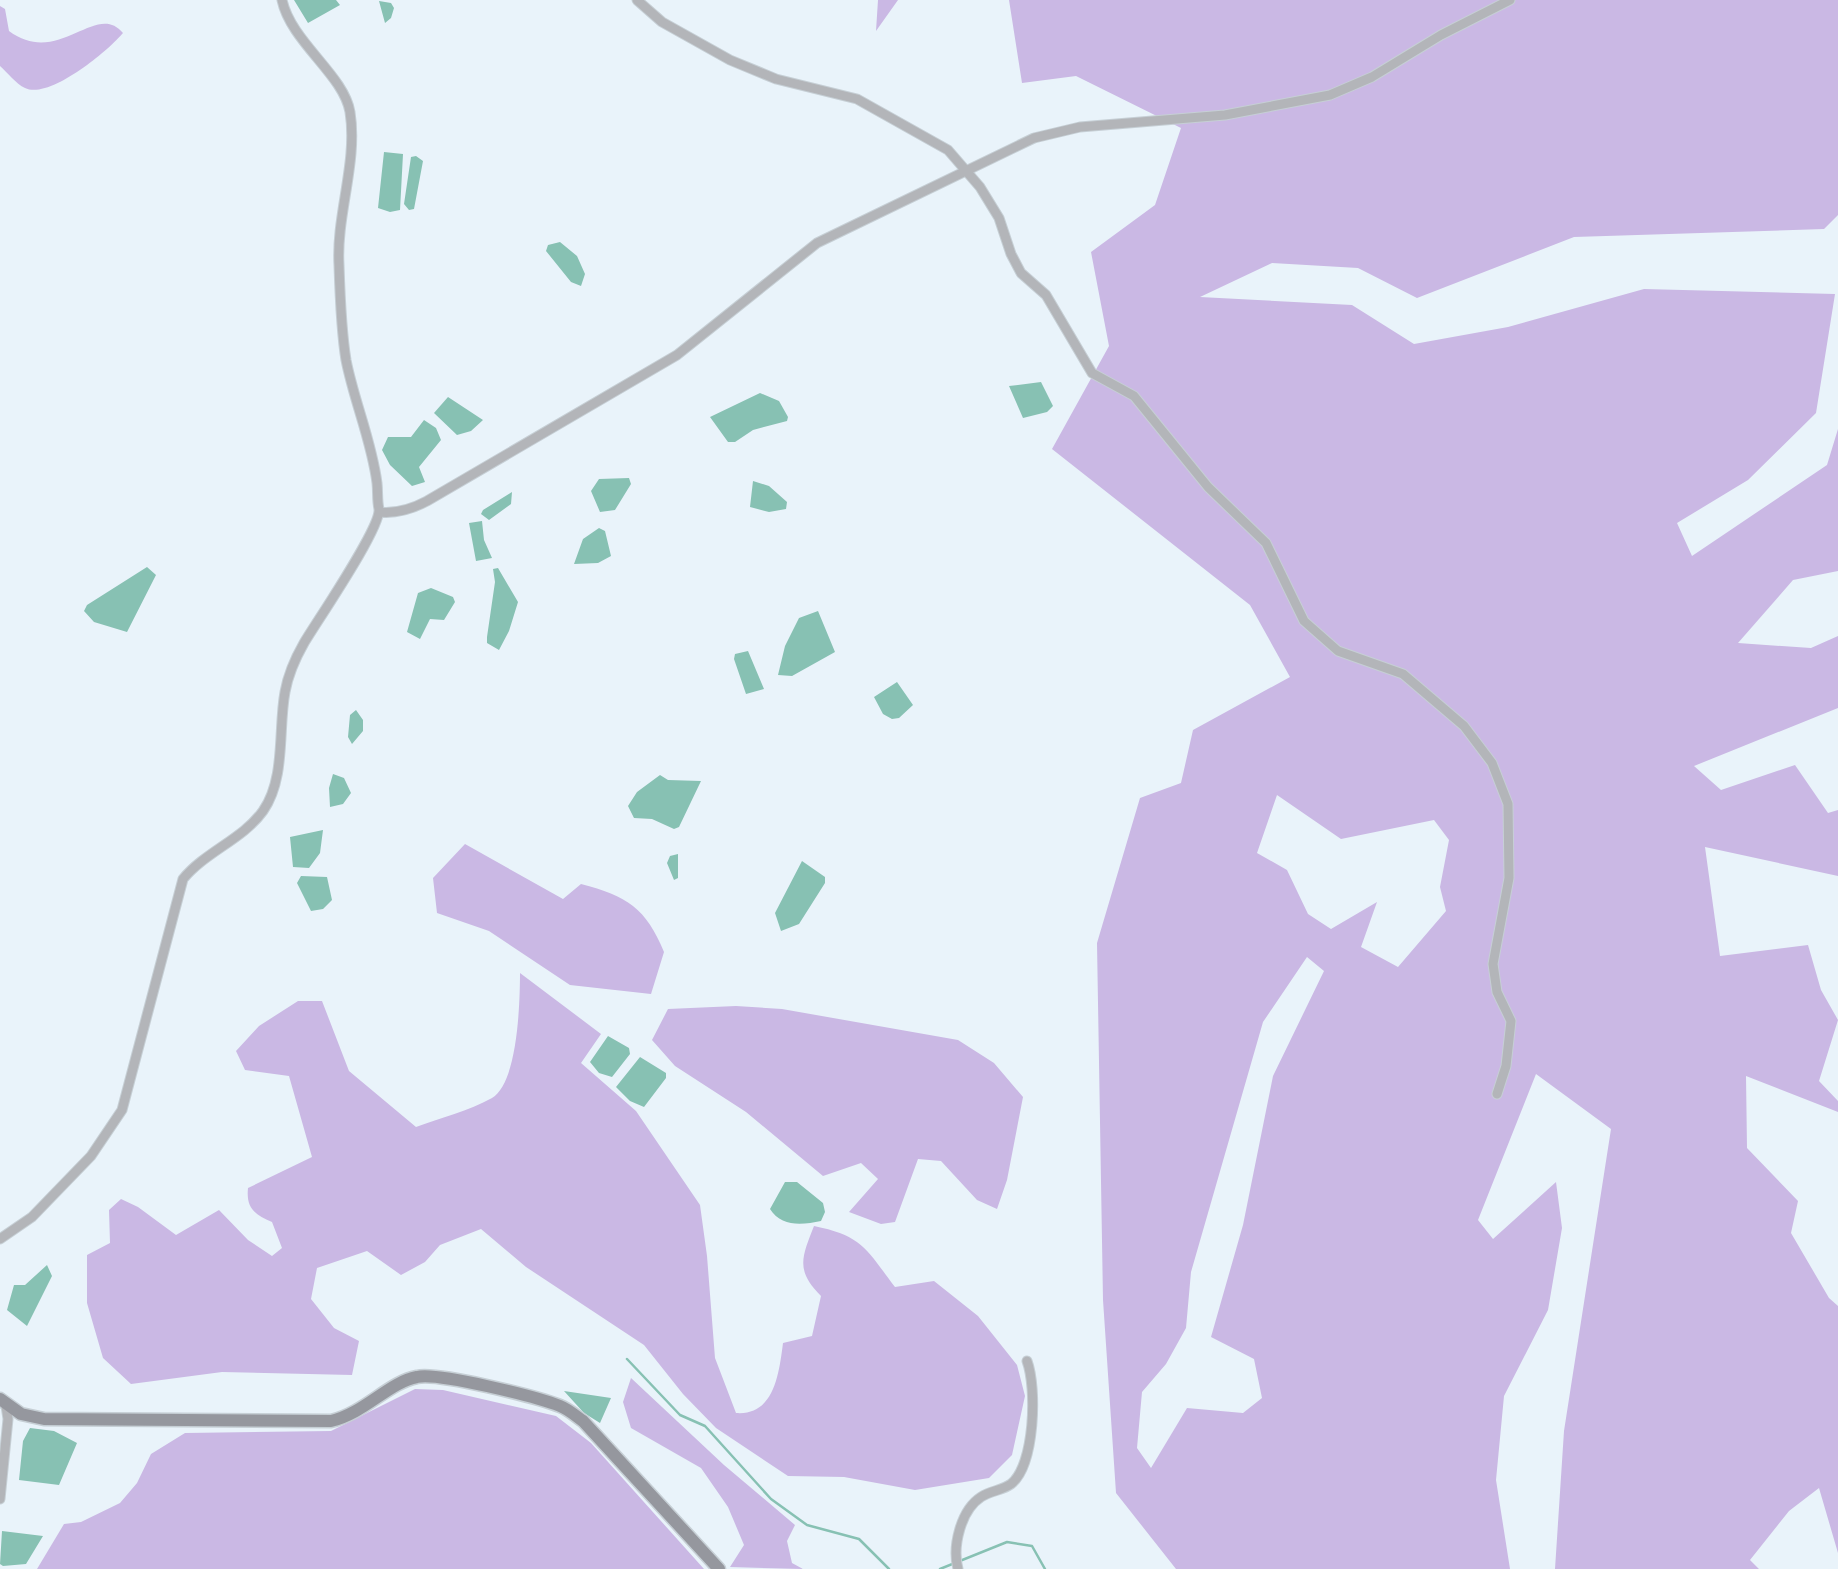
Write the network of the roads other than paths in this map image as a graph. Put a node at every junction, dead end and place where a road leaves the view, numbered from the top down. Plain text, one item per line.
1 (282, 0) edge
2 (636, 0) edge
3 (1510, 0) edge
4 (968, 172) junction
5 (379, 512) junction
6 (1497, 1094) dead end
7 (0, 1239) edge
8 (1027, 1361) dead end
9 (3, 1402) edge
10 (0, 1499) edge
11 (719, 1569) edge
12 (958, 1569) edge

1 - 5 street
2 - 4 street
3 - 4 street
4 - 5 street
4 - 6 street
5 - 7 street
8 - 12 street
9 - 10 street
9 - 11 street

